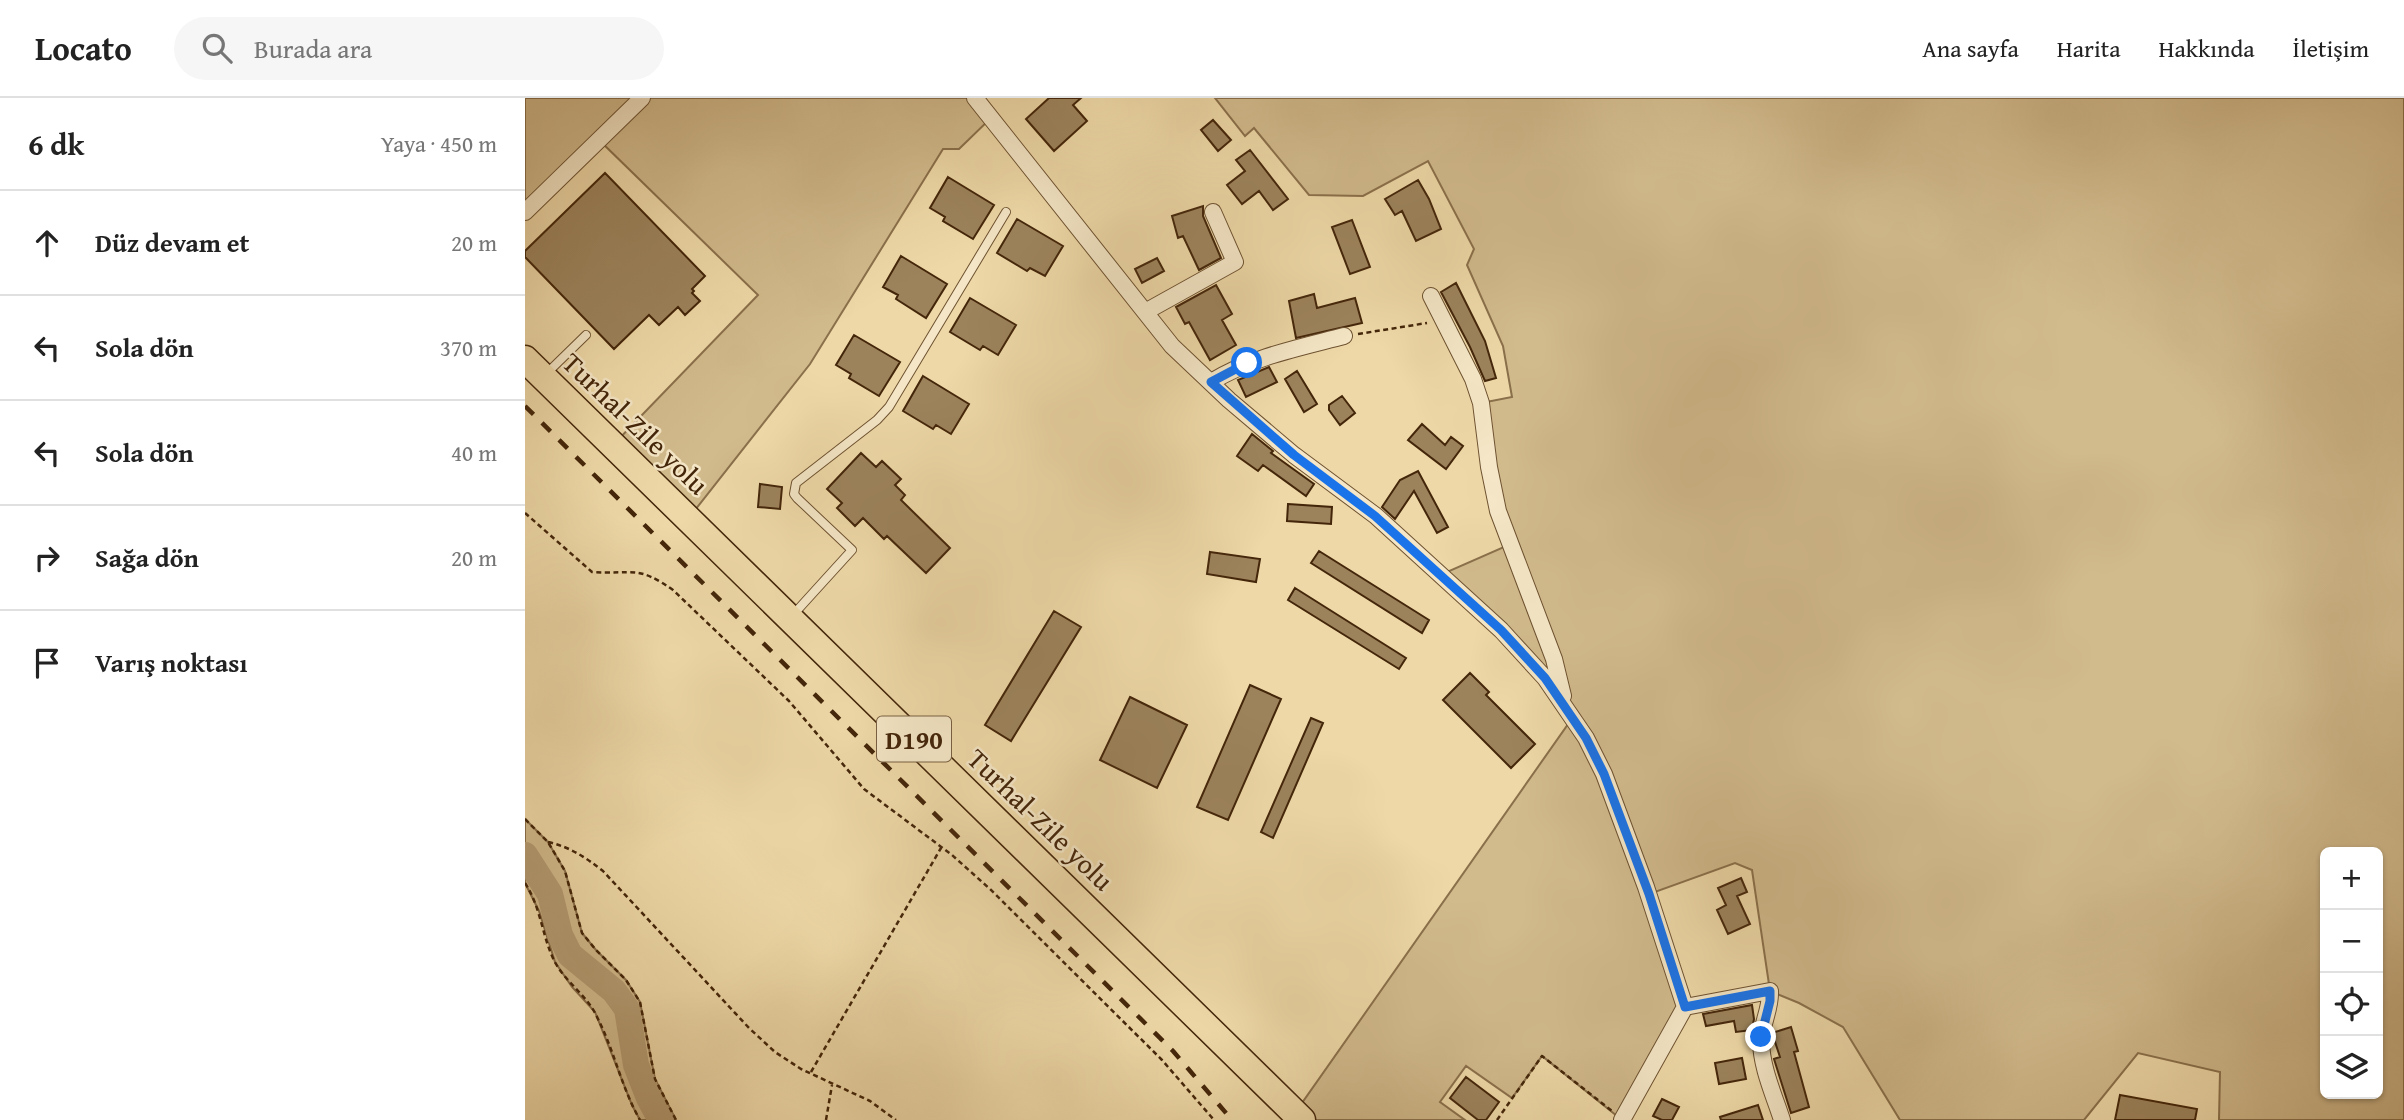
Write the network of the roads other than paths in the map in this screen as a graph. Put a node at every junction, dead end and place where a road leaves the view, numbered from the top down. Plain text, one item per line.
1 (642, 98) edge
2 (975, 98) edge
3 (525, 212) edge
4 (1006, 212) dead end
5 (1213, 212) dead end
6 (1431, 296) dead end
7 (1145, 312) junction
8 (586, 335) dead end
9 (1344, 336) road end
10 (534, 368) edge
11 (1211, 382) junction
12 (790, 618) junction
13 (1567, 707) junction
14 (1685, 1007) junction
15 (1302, 1120) edge
16 (1622, 1120) edge
17 (1782, 1120) edge

1 - 3 street
2 - 7 street
4 - 12 lane
5 - 7 street
6 - 13 street
7 - 11 street
8 - 10 lane
9 - 11 street
10 - 12 main road, Turhal-Zile yolu / D190
11 - 13 street
12 - 15 main road, Turhal-Zile yolu / D190
13 - 14 street
14 - 16 street
14 - 17 street

